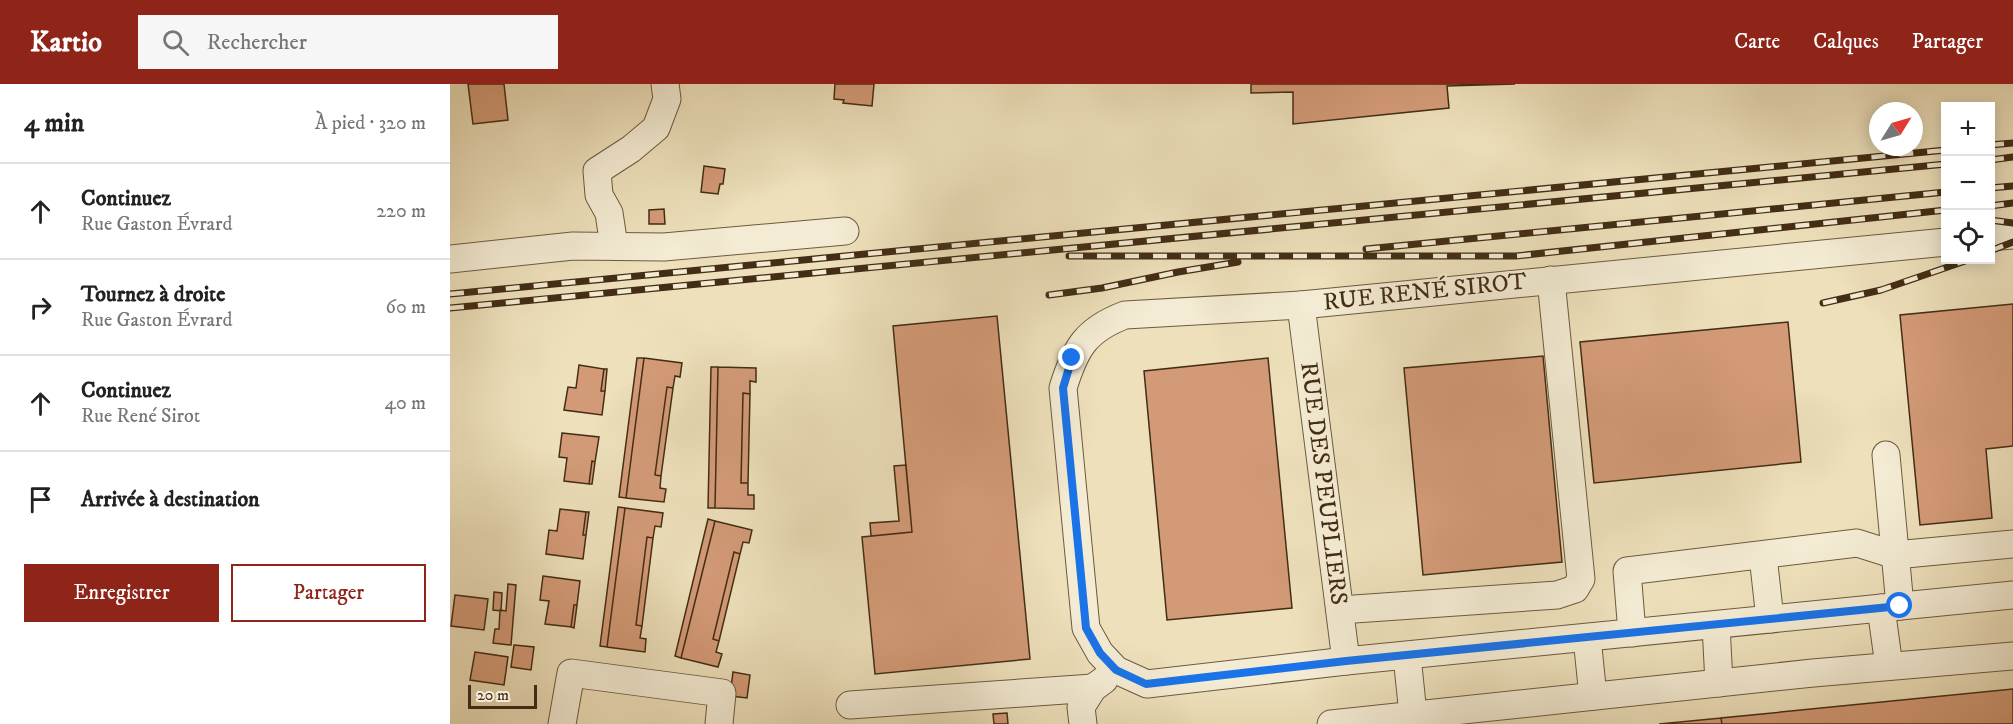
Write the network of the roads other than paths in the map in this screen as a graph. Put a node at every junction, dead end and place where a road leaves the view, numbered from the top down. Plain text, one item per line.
1 (665, 84) edge
2 (845, 231) dead end
3 (2013, 235) edge
4 (1995, 237) edge
5 (1941, 242) edge
6 (614, 246) junction
7 (450, 259) edge
8 (1551, 280) junction
9 (1301, 304) junction
10 (1886, 455) dead end
11 (2013, 544) edge
12 (1895, 555) junction
13 (1763, 556) junction
14 (2013, 595) edge
15 (1891, 607) junction
16 (1340, 610) junction
17 (1770, 619) junction
18 (1716, 625) junction
19 (1632, 633) junction
20 (1587, 638) junction
21 (1407, 656) junction
22 (2013, 656) edge
23 (1346, 661) junction
24 (1889, 666) junction
25 (1116, 670) junction
26 (1719, 682) junction
27 (1092, 688) junction
28 (1593, 696) junction
29 (850, 705) dead end
30 (1414, 719) edge
31 (562, 724) edge
32 (719, 724) edge
33 (1083, 724) edge
34 (1331, 724) edge

1 - 6 street
2 - 6 street
3 - 4 street
5 - 8 street, RUE RENÉ SIROT
6 - 7 street
8 - 9 street, RUE RENÉ SIROT
8 - 16 street
9 - 16 street, RUE DES PEUPLIERS
9 - 25 street, RUE RENÉ SIROT
10 - 12 street
11 - 12 street
12 - 13 street
12 - 15 street
13 - 17 street
13 - 19 street
14 - 15 street
15 - 17 street
15 - 24 street
16 - 23 street, RUE DES PEUPLIERS
17 - 18 street
18 - 19 street
18 - 26 street
19 - 20 street
20 - 21 street
20 - 28 street
21 - 23 street
21 - 30 street
22 - 24 street
23 - 25 street
24 - 26 street
25 - 27 street
26 - 28 street
27 - 29 street
27 - 33 street
28 - 30 street
30 - 34 street
31 - 32 street

